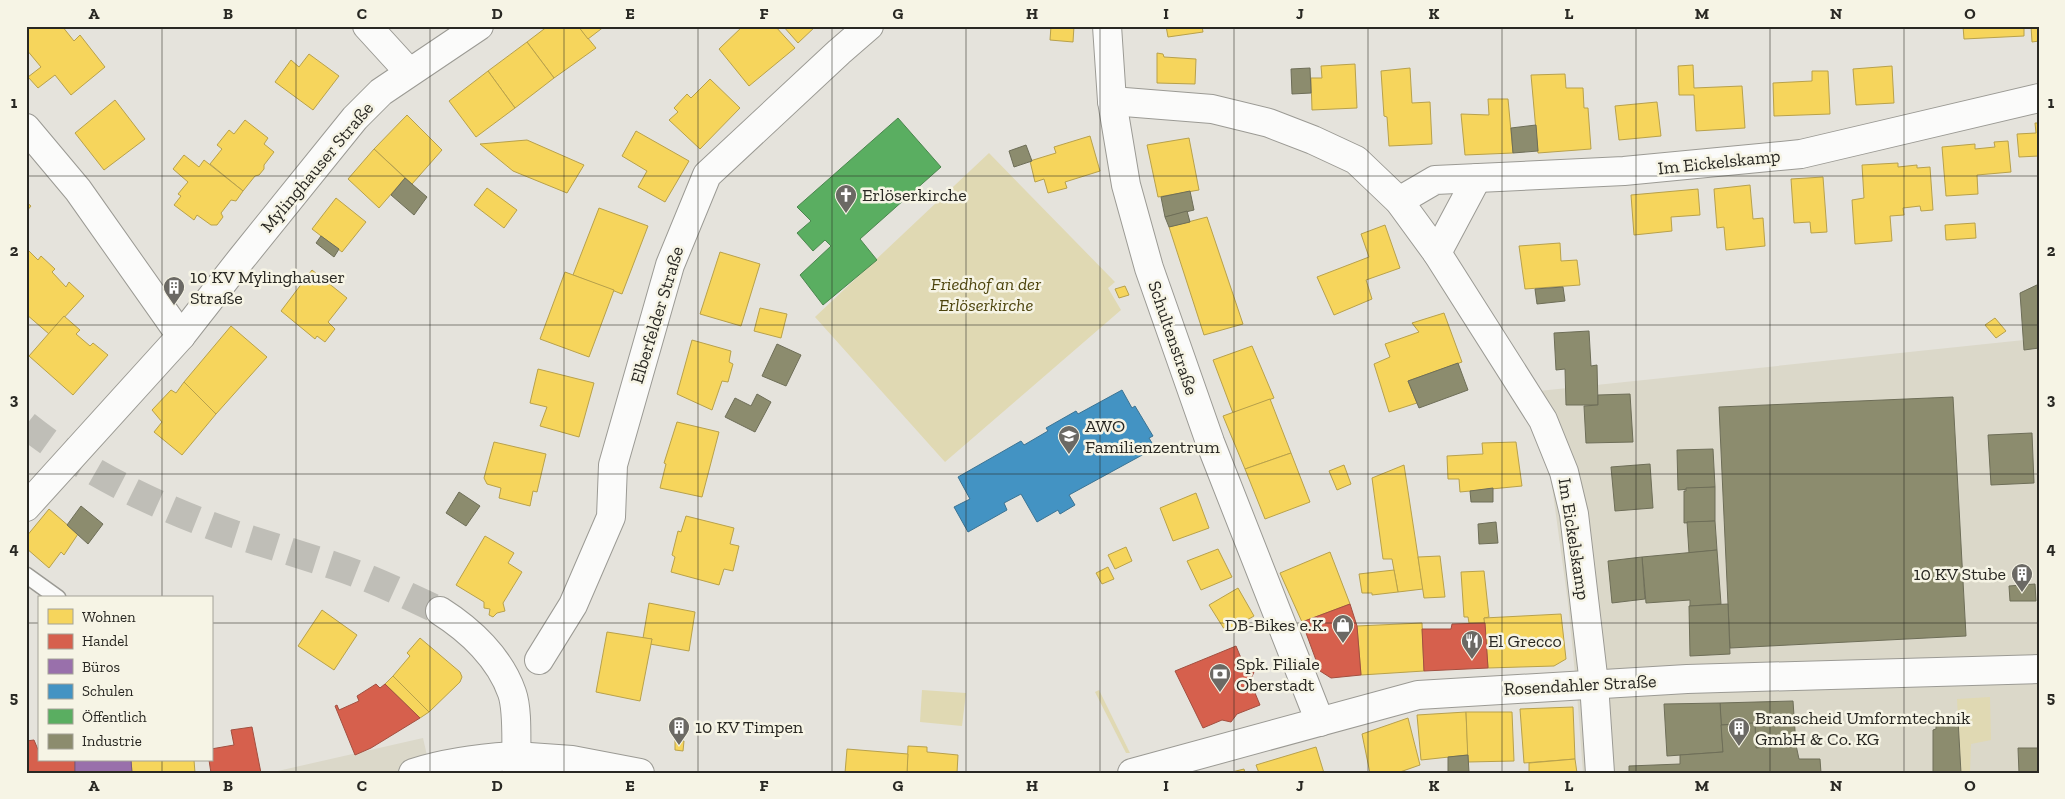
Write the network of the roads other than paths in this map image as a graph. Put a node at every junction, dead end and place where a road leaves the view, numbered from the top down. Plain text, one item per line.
1 (367, 26) edge
2 (479, 26) edge
3 (870, 26) edge
4 (1108, 26) edge
5 (409, 72) junction
6 (2039, 98) edge
7 (1112, 101) junction
8 (26, 128) edge
9 (1477, 178) junction
10 (1399, 201) junction
11 (1437, 253) junction
12 (181, 336) junction
13 (26, 507) edge
14 (26, 575) edge
15 (55, 596) edge
16 (440, 611) tunnel mouth
17 (538, 660) dead end
18 (2039, 669) edge
19 (1594, 684) junction
20 (1320, 722) junction
21 (516, 765) edge
22 (413, 773) edge
23 (640, 773) edge
24 (1132, 773) edge
25 (1600, 773) edge

1 - 5 street
2 - 5 street, Mylinghauser Straße
3 - 17 street, Elberfelder Straße
4 - 7 street, Schultenstraße
5 - 12 street, Mylinghauser Straße
6 - 9 street, Im Eickelskamp
7 - 10 street, Im Eickelskamp
7 - 20 street, Schultenstraße
8 - 12 street
9 - 10 street, Im Eickelskamp
9 - 11 street
10 - 11 street, Im Eickelskamp
11 - 19 street, Im Eickelskamp
12 - 13 street, Mylinghauser Straße
14 - 15 lane
16 - 21 street
18 - 19 street, Rosendahler Straße
19 - 20 street, Rosendahler Straße
19 - 25 street, Im Eickelskamp
20 - 24 street, Rosendahler Straße
21 - 22 street
21 - 23 street

